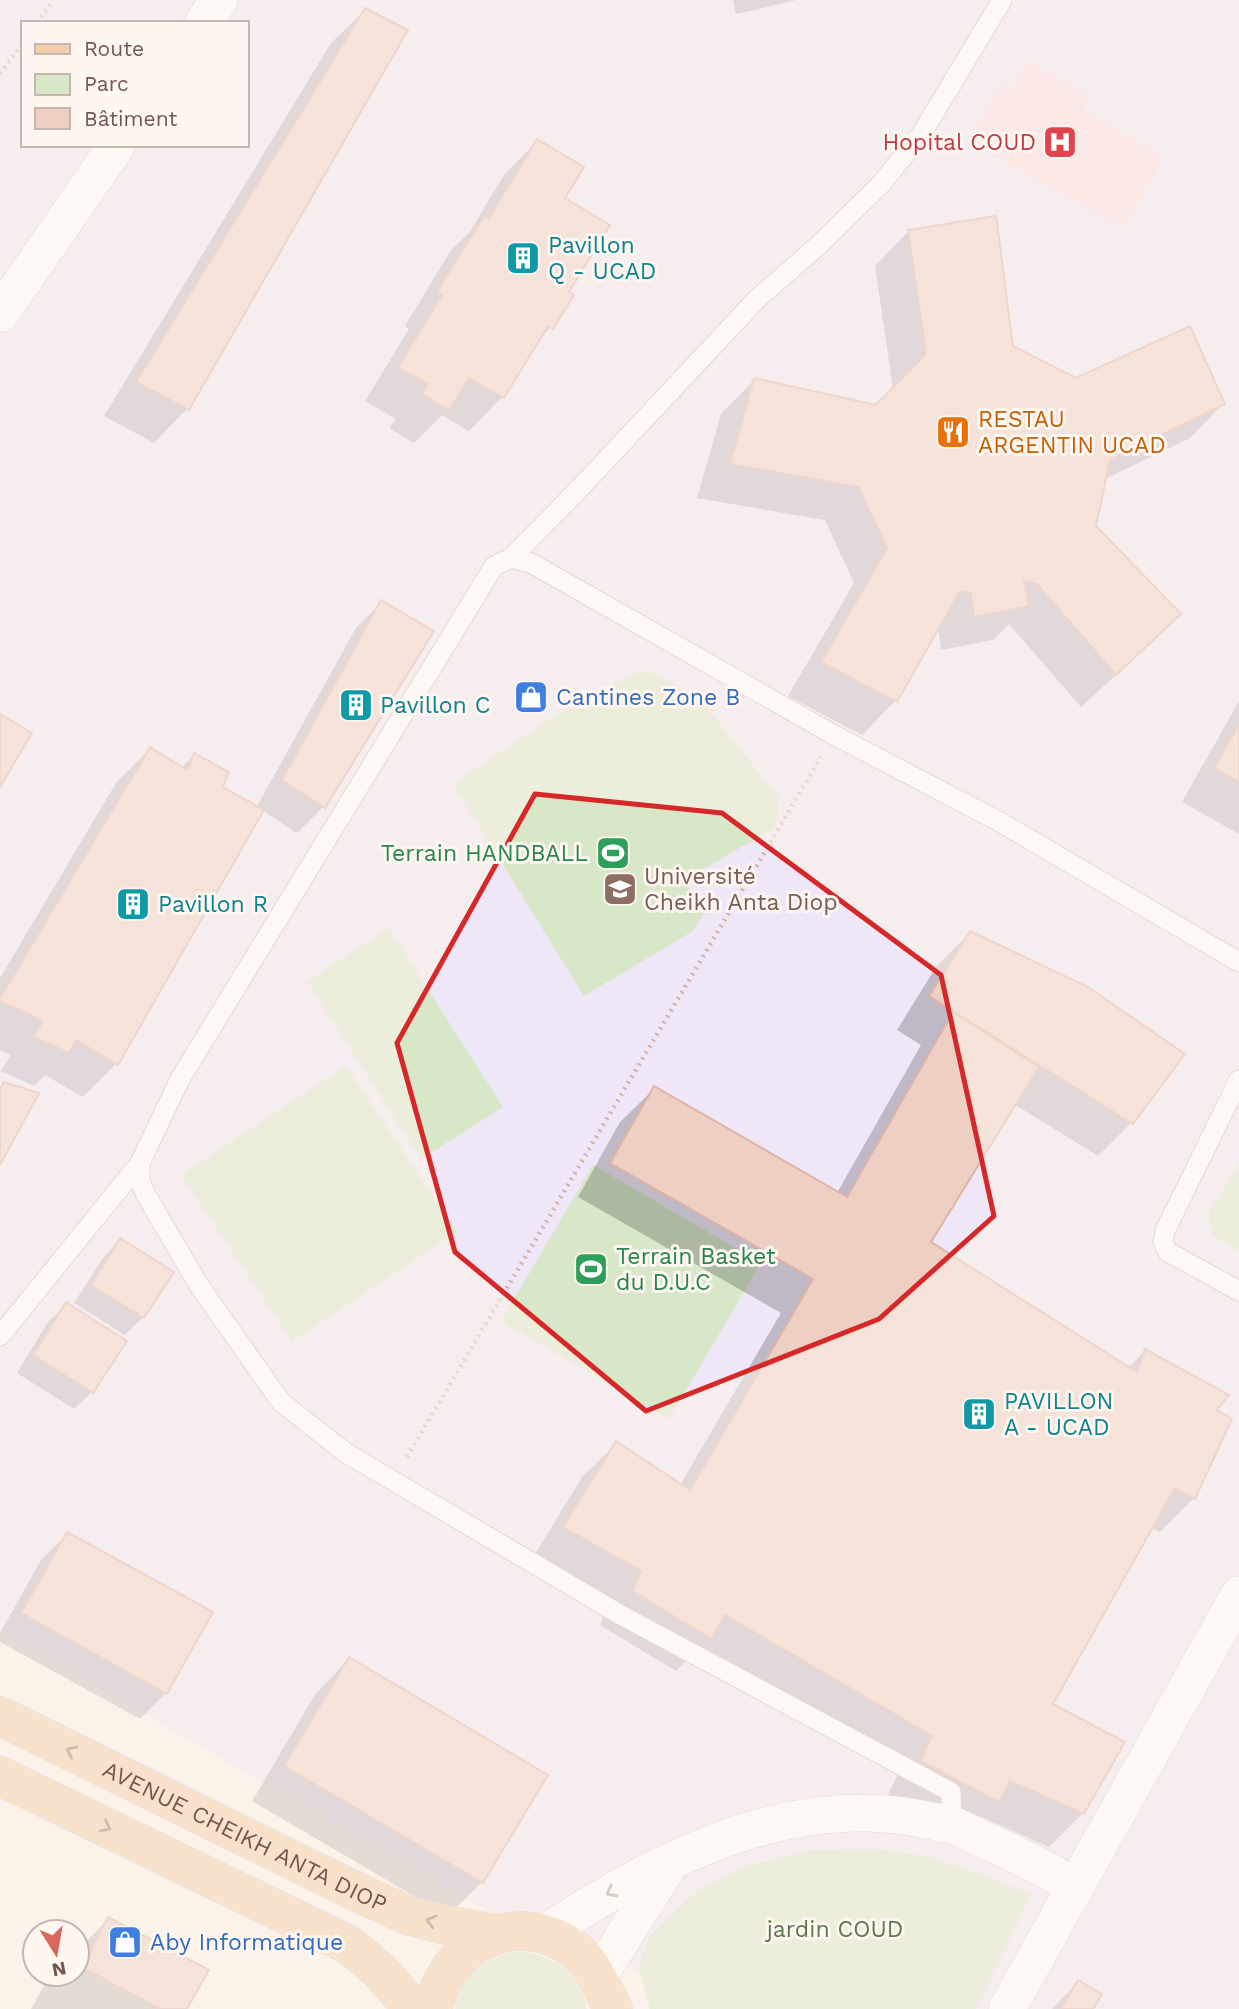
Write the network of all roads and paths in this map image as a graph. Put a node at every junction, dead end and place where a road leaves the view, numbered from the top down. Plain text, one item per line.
1 (53, 0) edge
2 (1002, 0) edge
3 (38, 21) edge
4 (21, 46) edge
5 (0, 74) edge
6 (116, 147) edge
7 (0, 314) edge
8 (511, 558) junction
9 (834, 735) junction
10 (1239, 962) edge
11 (1239, 1080) edge
12 (140, 1163) junction
13 (1239, 1291) edge
14 (0, 1336) edge
15 (393, 1480) junction
16 (1239, 1595) edge
17 (0, 1716) edge
18 (0, 1776) edge
19 (952, 1825) junction
20 (671, 1861) junction
21 (1076, 1887) junction
22 (498, 1934) junction
23 (544, 1934) junction
24 (606, 1997) edge
25 (414, 2009) edge
26 (433, 2009) edge
27 (1007, 2009) edge

1 - 3 path
2 - 8 lane
4 - 5 path
6 - 7 street
8 - 9 lane
8 - 12 lane
9 - 10 lane
9 - 15 path
11 - 13 lane
12 - 14 lane
12 - 15 lane
15 - 19 lane
16 - 21 street
22 -> 17 main road, AVENUE CHEIKH ANTA DIOP
18 -> 25 main road
19 - 20 street
19 - 21 street
20 -> 23 street
20 - 24 street
21 - 27 street
22 - 23 main road
22 - 26 main road
23 - 24 main road

